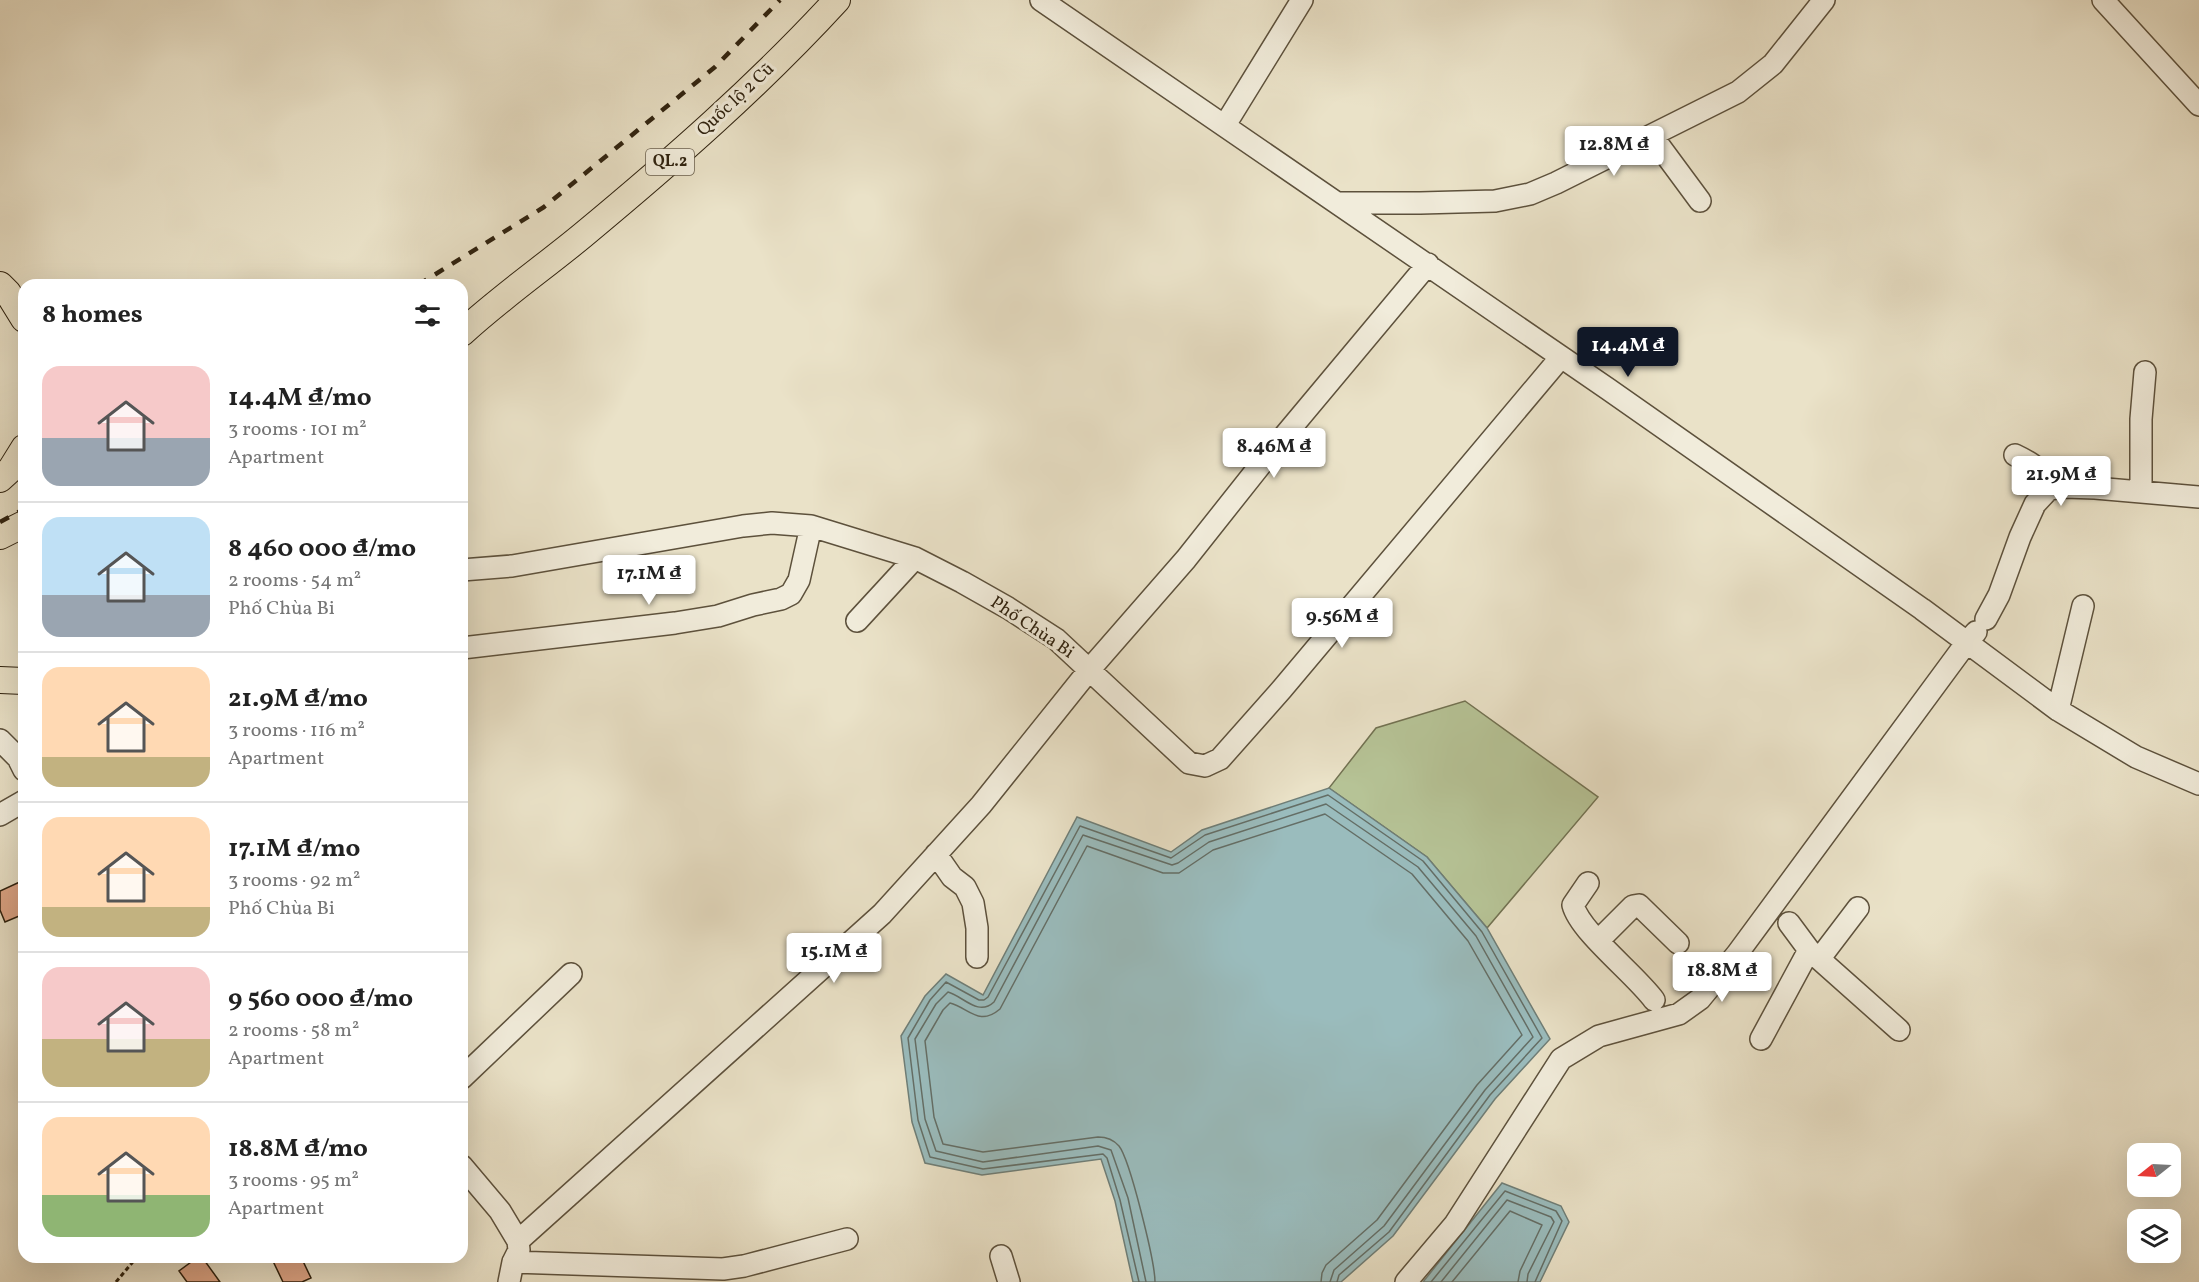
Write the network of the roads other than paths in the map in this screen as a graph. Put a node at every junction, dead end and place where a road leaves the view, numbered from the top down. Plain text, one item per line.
1 (837, 0) edge
2 (1041, 0) edge
3 (1302, 0) edge
4 (1824, 0) edge
5 (2103, 0) edge
6 (2199, 105) edge
7 (1225, 125) junction
8 (1652, 136) junction
9 (1700, 201) dead end
10 (1337, 203) junction
11 (1428, 264) junction
12 (0, 285) edge
13 (490, 308) junction
14 (18, 309) edge
15 (468, 317) edge
16 (468, 328) edge
17 (1561, 357) junction
18 (2145, 372) dead end
19 (2015, 455) dead end
20 (18, 458) edge
21 (0, 479) edge
22 (2049, 489) junction
23 (2141, 491) junction
24 (2199, 496) edge
25 (811, 526) junction
26 (18, 527) edge
27 (0, 536) edge
28 (915, 558) junction
29 (468, 570) edge
30 (2083, 606) dead end
31 (857, 621) dead end
32 (1976, 631) junction
33 (468, 647) edge
34 (1090, 669) junction
35 (0, 680) edge
36 (18, 681) edge
37 (2058, 710) junction
38 (0, 740) edge
39 (18, 758) edge
40 (2199, 784) edge
41 (18, 804) edge
42 (0, 815) edge
43 (936, 854) junction
44 (1588, 883) dead end
45 (1858, 908) dead end
46 (1782, 912) junction
47 (1598, 941) junction
48 (1678, 943) dead end
49 (1815, 954) junction
50 (977, 957) dead end
51 (571, 974) dead end
52 (1660, 1010) junction
53 (1899, 1030) dead end
54 (1761, 1039) dead end
55 (468, 1072) edge
56 (468, 1173) edge
57 (847, 1239) dead end
58 (518, 1241) junction
59 (1001, 1256) dead end
60 (511, 1272) edge
61 (1009, 1282) edge
62 (1406, 1282) edge

1 - 13 main road, Quốc lộ 2 Cũ / QL.2
2 - 7 street
3 - 7 street
4 - 8 street
5 - 6 street
7 - 10 street
8 - 9 street
8 - 10 street
10 - 11 street
11 - 17 street
11 - 34 street, Phố Chùa Bi
12 - 14 main road
13 - 15 main road, Quốc lộ 2 Cũ / QL.2
13 - 16 main road, Quốc lộ 2 Cũ / QL.2
17 - 32 street
17 - 34 street
18 - 23 street
19 - 22 street
20 - 21 main road
22 - 23 street
22 - 32 street
23 - 24 street
25 - 28 street, Phố Chùa Bi
25 - 29 street, Phố Chùa Bi
25 - 33 street
26 - 27 main road
28 - 31 street
28 - 34 street, Phố Chùa Bi
30 - 37 street
32 - 37 street
32 - 46 street
34 - 43 street
35 - 36 main road
37 - 40 street
38 - 39 street
41 - 42 street
43 - 50 street
43 - 58 street
44 - 47 street
45 - 49 street
46 - 49 street
46 - 52 street
47 - 48 street
47 - 52 street
49 - 53 street
49 - 54 street
51 - 55 street
52 - 62 street
56 - 58 street
57 - 60 street
58 - 60 street
59 - 61 street

